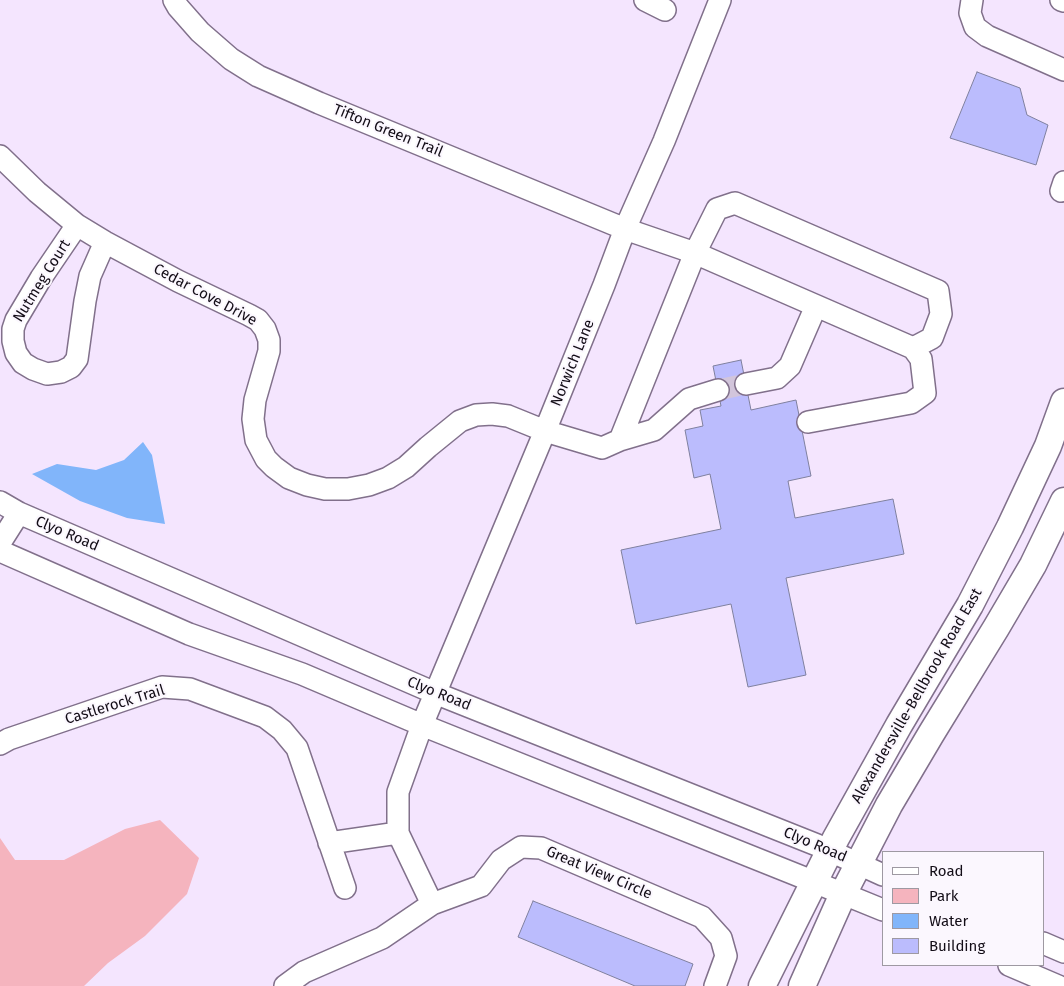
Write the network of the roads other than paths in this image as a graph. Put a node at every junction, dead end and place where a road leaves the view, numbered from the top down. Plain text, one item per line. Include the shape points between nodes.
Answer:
1 (174, 0) edge
2 (645, 0) edge
3 (720, 0) edge
4 (972, 0) edge
5 (665, 10) dead end
6 (1064, 70) edge
7 (0, 156) edge
8 (77, 225) junction
9 (625, 228) junction
10 (105, 242) junction
11 (696, 253) junction
12 (816, 306) junction
13 (913, 348) junction
14 (746, 384) tunnel mouth
15 (718, 390) tunnel mouth
16 (1064, 402) edge
17 (808, 422) dead end
18 (545, 431) junction
19 (620, 440) junction
20 (1064, 501) edge
21 (0, 502) edge
22 (19, 513) junction
23 (0, 543) edge
24 (0, 550) edge
25 (435, 693) junction
26 (422, 725) junction
27 (3, 740) edge
28 (398, 833) junction
29 (330, 843) junction
30 (830, 852) junction
31 (859, 863) junction
32 (882, 874) edge
33 (813, 881) junction
34 (345, 888) dead end
35 (844, 894) junction
36 (432, 904) junction
37 (882, 910) edge
38 (1044, 943) edge
39 (1064, 952) edge
40 (1011, 966) edge
41 (285, 986) edge
42 (714, 986) edge
43 (762, 986) edge
44 (802, 986) edge
45 (1058, 986) edge

1 - 9 street, Tifton Green Trail via 200,32 258,76
2 - 5 street
3 - 9 street, Norwich Lane via 664,141
4 - 6 street via 970,13 975,27 987,36
7 - 8 street, Cedar Cove Drive
8 - 10 street, Cedar Cove Drive
8 - 10 street, Nutmeg Court via 41,278 13,329 16,353 33,369 47,374 61,372 77,359 84,301 90,276
9 - 11 street, Tifton Green Trail
9 - 18 street, Norwich Lane
10 - 18 street, Cedar Cove Drive via 258,320 270,340 252,419 256,440 266,459 289,478 325,489 369,486 406,467 460,421 476,415 508,416
11 - 12 street, Tifton Green Trail
11 - 13 street via 717,209 735,203 938,291 941,314 932,338
11 - 19 street
12 - 13 street, Tifton Green Trail
12 - 14 street via 790,366 777,378
13 - 17 street via 921,358 925,393 911,403
15 - 19 street, Cedar Cove Drive via 689,399 654,430
16 - 30 main road, Alexandersville-Bellbrook Road East via 1048,446 970,605 899,725
18 - 19 street, Cedar Cove Drive via 602,448
18 - 25 street, Norwich Lane
20 - 31 main road, Alexandersville-Bellbrook Road East via 1033,565 889,805
21 - 22 street, Clyo Road
22 - 23 street
22 - 25 street, Clyo Road
24 - 26 street via 189,634 302,674
25 - 26 street, Norwich Lane
25 - 30 street, Clyo Road
26 - 28 street via 398,792
26 - 33 street
27 - 29 street, Castlerock Trail via 162,687 190,688 265,717 282,730 297,748
28 - 29 street
28 - 36 street
29 - 34 street, Castlerock Trail
30 - 31 street, Clyo Road
30 - 33 main road, Alexandersville-Bellbrook Road East
31 - 32 street, Clyo Road
31 - 35 main road, Alexandersville-Bellbrook Road East
33 - 35 street
33 - 43 main road, Alexandersville-Bellbrook Road East
35 - 37 street
35 - 44 main road, Alexandersville-Bellbrook Road East
36 - 41 street, Great View Circle via 382,938 304,972
36 - 42 street, Great View Circle via 481,886 501,860 521,847 541,848 702,917 721,938 726,956
38 - 39 street
40 - 45 street

